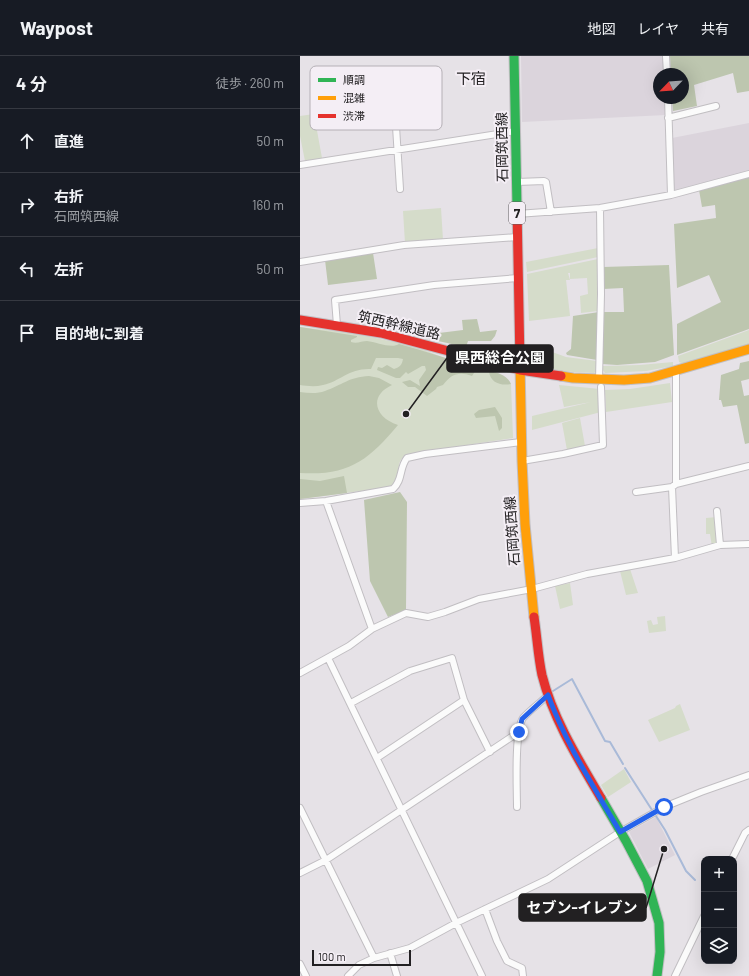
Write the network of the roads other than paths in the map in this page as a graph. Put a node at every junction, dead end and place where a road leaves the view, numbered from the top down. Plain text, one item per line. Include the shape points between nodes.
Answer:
1 (514, 56) edge
2 (666, 56) edge
3 (667, 68) edge
4 (668, 104) edge
5 (716, 106) dead end
6 (668, 118) junction
7 (395, 130) edge
8 (516, 131) junction
9 (397, 150) junction
10 (300, 165) edge
11 (749, 174) edge
12 (517, 182) junction
13 (400, 189) dead end
14 (671, 195) junction
15 (600, 208) junction
16 (551, 212) junction
17 (517, 214) junction
18 (517, 237) junction
19 (300, 262) edge
20 (518, 278) junction
21 (300, 320) edge
22 (337, 325) junction
23 (749, 349) edge
24 (520, 370) junction
25 (676, 371) junction
26 (600, 383) junction
27 (521, 442) junction
28 (522, 461) junction
29 (749, 466) edge
30 (674, 485) junction
31 (636, 492) dead end
32 (326, 501) junction
33 (300, 503) edge
34 (717, 511) dead end
35 (749, 544) edge
36 (720, 545) junction
37 (675, 558) junction
38 (532, 588) junction
39 (372, 629) junction
40 (328, 658) junction
41 (300, 673) edge
42 (548, 695) junction
43 (464, 700) junction
44 (351, 704) junction
45 (519, 732) junction
46 (490, 752) junction
47 (377, 758) junction
48 (749, 775) edge
49 (517, 807) dead end
50 (300, 808) edge
51 (402, 810) junction
52 (749, 830) edge
53 (620, 832) junction
54 (734, 856) edge
55 (326, 860) junction
56 (300, 873) edge
57 (485, 910) junction
58 (701, 922) edge
59 (456, 923) junction
60 (390, 954) junction
61 (374, 958) junction
62 (300, 964) edge
63 (306, 976) edge
64 (348, 976) edge
65 (397, 976) edge
66 (482, 976) edge
67 (523, 976) edge
68 (657, 976) edge
69 (675, 976) edge

1 - 8 main road, 石岡筑西線 / 7
2 - 3 street
4 - 6 street
5 - 6 street
6 - 14 street
7 - 9 street
8 - 9 street
8 - 12 main road, 石岡筑西線 / 7
9 - 10 street
9 - 13 street
11 - 14 street
12 - 16 street via 546,182
12 - 17 main road, 石岡筑西線 / 7
14 - 15 street
15 - 16 street
15 - 26 street
16 - 17 street
17 - 18 main road, 石岡筑西線 / 7
18 - 19 street via 404,245
18 - 20 main road, 石岡筑西線 / 7
20 - 22 street via 434,285 335,300
20 - 24 main road, 石岡筑西線 / 7
21 - 22 main road, 筑西幹線道路
22 - 24 main road, 筑西幹線道路 via 381,333
23 - 25 main road, 筑西幹線道路
24 - 26 main road, 筑西幹線道路
24 - 27 main road, 石岡筑西線 / 7
25 - 26 main road, 筑西幹線道路 via 650,378
25 - 30 street
26 - 28 street via 603,445
27 - 28 main road, 石岡筑西線 / 7
27 - 32 street via 407,458 402,464 397,485 392,489
28 - 38 main road, 石岡筑西線 / 7
29 - 30 street
30 - 31 street
30 - 37 street
32 - 33 street
32 - 39 street
34 - 36 street
35 - 36 street
36 - 37 street
37 - 38 street via 587,574
38 - 39 street via 479,599 428,617 406,613
38 - 42 main road, 石岡筑西線 / 7 via 539,656
39 - 40 street
40 - 41 street
40 - 44 street
42 - 45 street via 522,719
42 - 53 main road, 石岡筑西線 / 7 via 573,750
43 - 44 street via 452,658 410,671
43 - 46 street
43 - 47 street
44 - 47 street
45 - 46 street
45 - 49 street
46 - 51 street
47 - 51 street
48 - 53 street via 664,807
50 - 55 street
51 - 55 street
51 - 59 street
52 - 54 street
53 - 57 street via 548,879
53 - 68 main road, 石岡筑西線 / 7 via 647,881 656,909 660,939
55 - 56 street
55 - 61 street
57 - 59 street
57 - 67 street via 507,960 522,968
58 - 69 street
59 - 60 street via 410,948
59 - 66 street
60 - 61 street
60 - 65 street
61 - 64 street via 358,965
62 - 63 street

